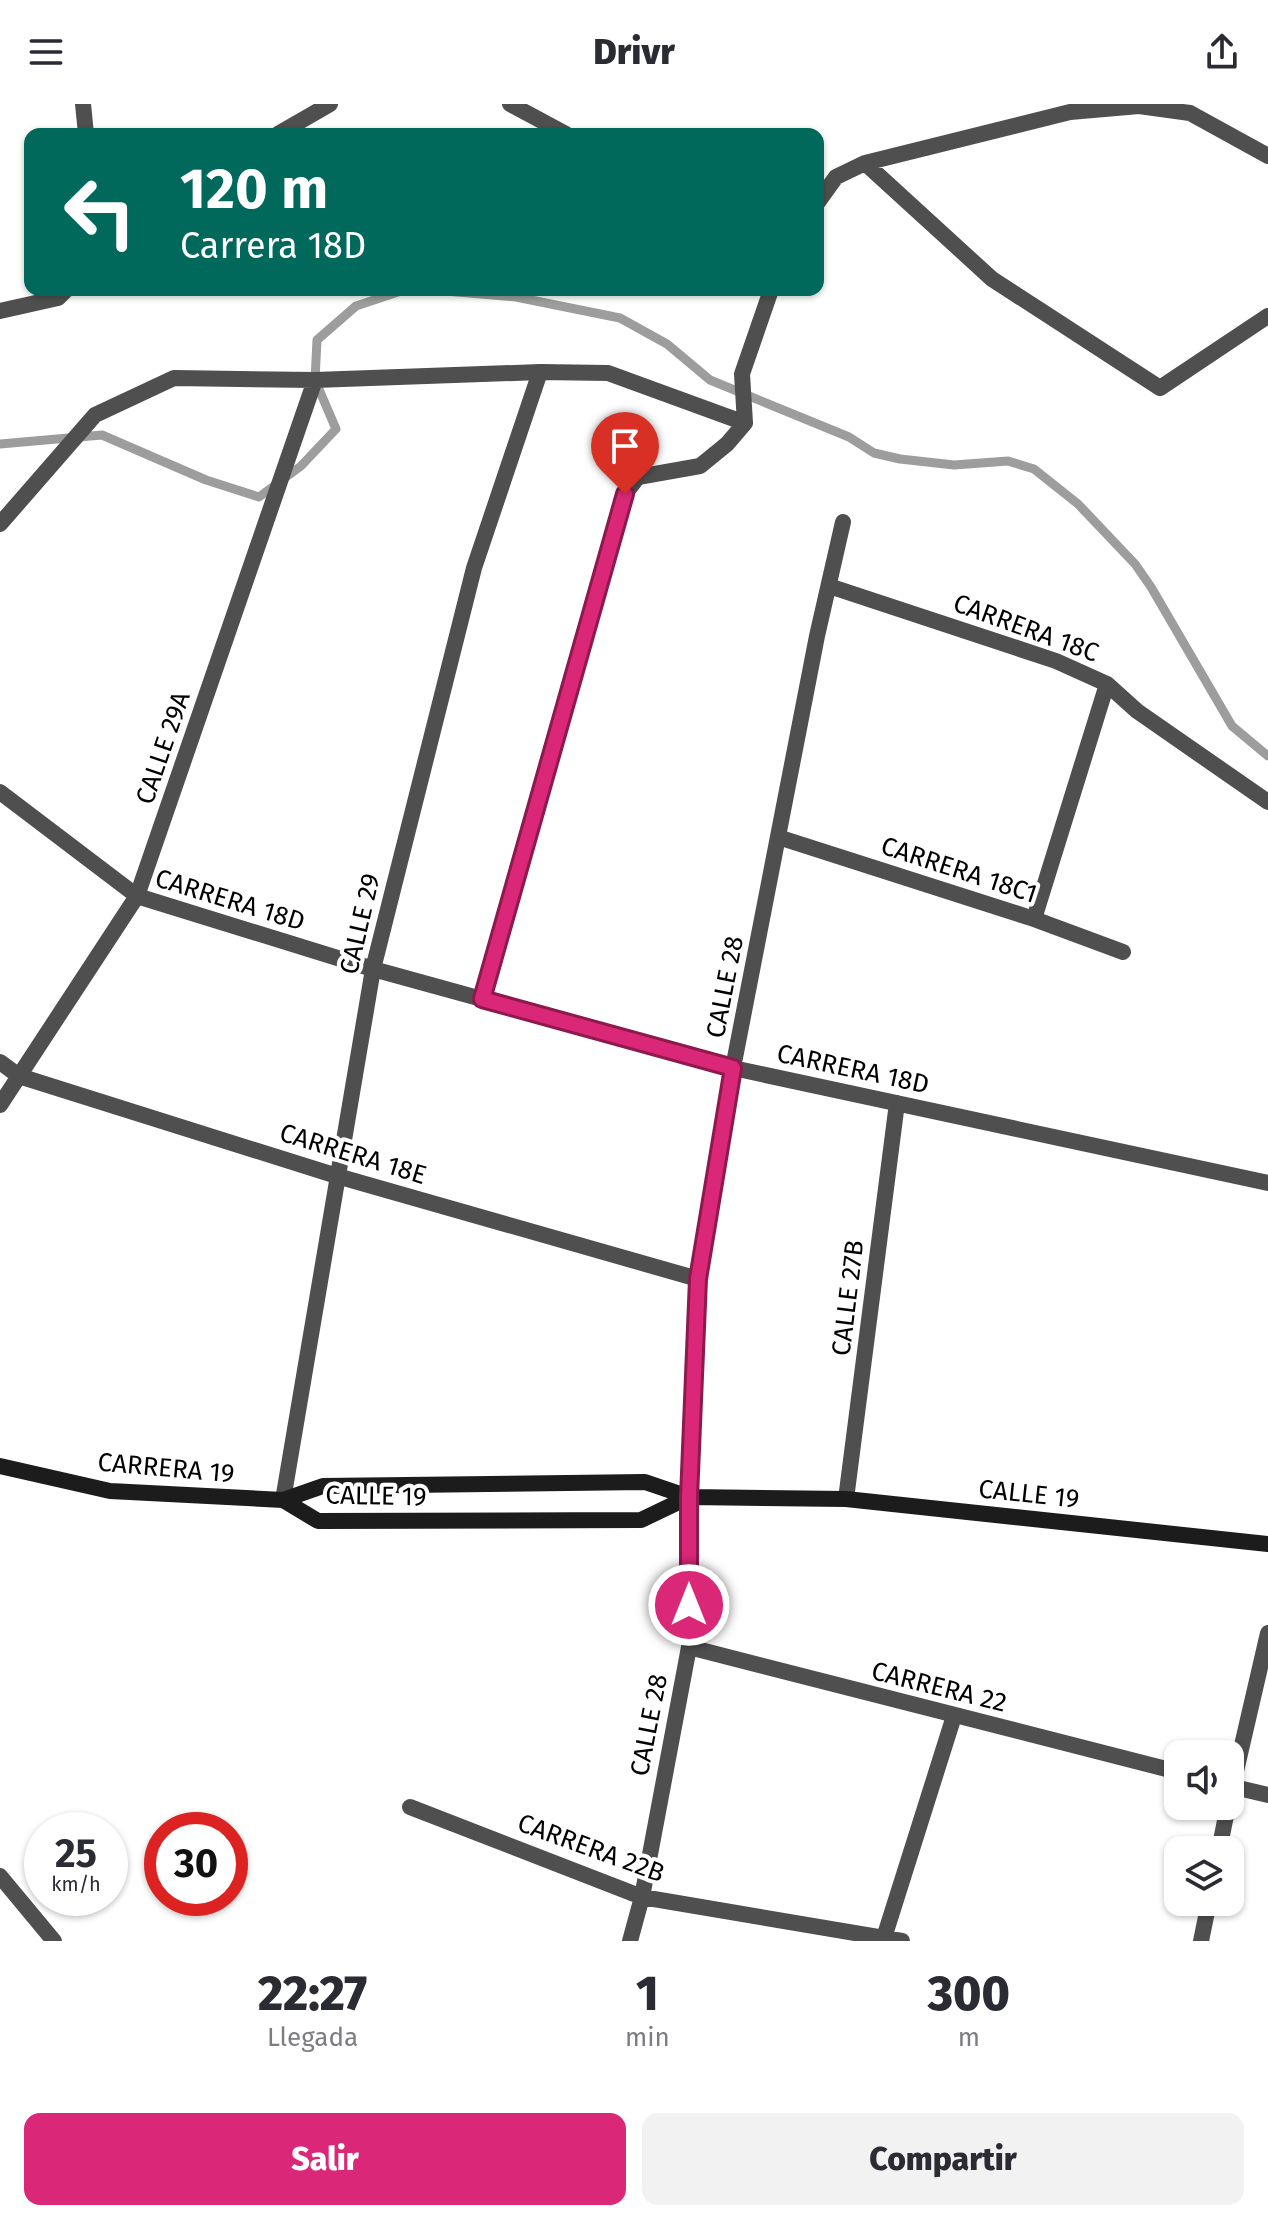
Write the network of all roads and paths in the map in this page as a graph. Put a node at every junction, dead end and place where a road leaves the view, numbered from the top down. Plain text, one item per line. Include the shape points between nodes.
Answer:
1 (83, 104) edge
2 (330, 104) edge
3 (510, 104) edge
4 (1138, 105) edge
5 (85, 128) edge
6 (288, 128) edge
7 (555, 128) edge
8 (1268, 156) edge
9 (865, 163) junction
10 (824, 194) edge
11 (60, 296) edge
12 (769, 296) edge
13 (0, 311) edge
14 (1268, 316) edge
15 (540, 372) junction
16 (315, 380) junction
17 (745, 423) junction
18 (843, 522) dead end
19 (0, 524) edge
20 (829, 586) junction
21 (1107, 684) junction
22 (0, 792) edge
23 (1268, 802) edge
24 (778, 837) junction
25 (137, 896) junction
26 (1034, 919) junction
27 (1123, 952) dead end
28 (373, 969) junction
29 (482, 999) junction
30 (0, 1062) edge
31 (733, 1068) junction
32 (19, 1076) junction
33 (897, 1103) junction
34 (0, 1105) edge
35 (337, 1176) junction
36 (1268, 1183) edge
37 (698, 1279) junction
38 (0, 1466) edge
39 (689, 1497) junction
40 (846, 1499) junction
41 (283, 1500) junction
42 (1268, 1544) edge
43 (1268, 1633) edge
44 (689, 1647) junction
45 (954, 1716) junction
46 (1243, 1740) edge
47 (1164, 1768) edge
48 (1244, 1792) edge
49 (1268, 1795) edge
50 (410, 1807) dead end
51 (0, 1876) edge
52 (642, 1897) junction
53 (1206, 1916) edge
54 (883, 1939) edge
55 (54, 1941) edge
56 (630, 1941) edge
57 (902, 1941) edge
58 (1201, 1941) edge

1 - 5 street
2 - 6 street
3 - 7 street
4 - 8 street via 1190,113
4 - 9 street via 1070,112
9 - 10 street via 836,177
9 - 14 street via 992,279 1160,388
11 - 13 street
12 - 17 street via 742,374
15 - 16 street
15 - 17 street via 608,373
15 - 28 street, CALLE 29 via 474,568
16 - 19 street via 174,378 95,415
16 - 25 street, CALLE 29A
17 - 29 street via 700,466 638,477 625,494
18 - 20 street, CALLE 28
20 - 21 street, CARRERA 18C via 1056,661
20 - 24 street, CALLE 28
21 - 23 street, CARRERA 18C via 1137,711
21 - 26 street
22 - 25 street, CARRERA 18D
24 - 26 street, CARRERA 18C1
24 - 31 street, CALLE 28
25 - 28 street, CARRERA 18D
25 - 32 street, CALLE 29A
26 - 27 street, CARRERA 18C1
28 - 29 street, CARRERA 18D
28 - 35 street, CALLE 29
29 - 31 street, CARRERA 18D
30 - 32 street, CARRERA 18E
31 - 33 street, CARRERA 18D
31 - 37 street, CALLE 28
32 - 34 street, CALLE 29A
32 - 35 street, CARRERA 18E
33 - 36 street, CARRERA 18D
33 - 40 street, CALLE 27B
35 - 37 street, CARRERA 18E
35 - 41 street, CALLE 29
37 - 39 street, CALLE 28
38 - 41 main road, CARRERA 19 via 110,1491
39 - 40 main road, CALLE 19
39 - 41 main road, CALLE 19 via 645,1482 323,1486
39 - 41 main road, CALLE 19 via 641,1520 318,1521
39 - 44 street, CALLE 28
40 - 42 main road, CALLE 19
43 - 46 street
44 - 45 street, CARRERA 22
44 - 52 street, CALLE 28
45 - 47 street, CARRERA 22
45 - 54 street
48 - 49 street
50 - 52 street, CARRERA 22B
51 - 55 street
52 - 54 street, CARRERA 22B
52 - 56 street, CALLE 28
53 - 58 street
54 - 57 street, CARRERA 22B

